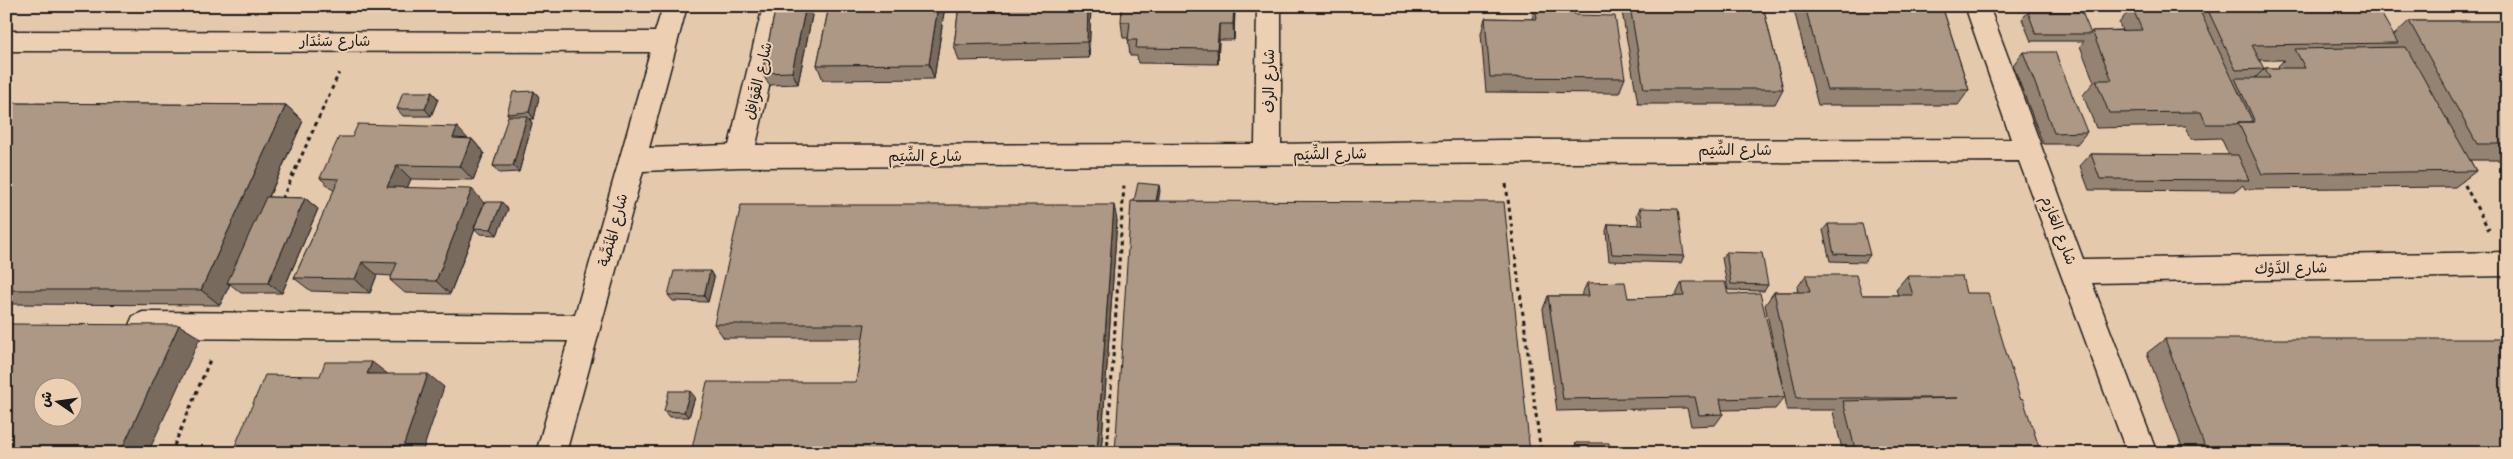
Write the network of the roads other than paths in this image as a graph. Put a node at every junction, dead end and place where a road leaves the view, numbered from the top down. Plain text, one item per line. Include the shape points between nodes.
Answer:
1 (675, 6) edge
2 (775, 6) edge
3 (1270, 6) edge
4 (1977, 6) edge
5 (6, 41) edge
6 (665, 42) junction
7 (2028, 150) junction
8 (1268, 155) junction
9 (740, 156) junction
10 (632, 160) junction
11 (2507, 264) edge
12 (2075, 271) junction
13 (115, 325) edge
14 (586, 328) junction
15 (551, 453) edge
16 (2142, 453) edge

1 - 6 street, شارع المَنَصَّة
2 - 9 street, شارع القَوَافِل
3 - 8 street, شارع الرف
4 - 7 street, شارع العَازِم
5 - 6 street, شارع سَنْدَار
6 - 10 street, شارع المَنَصَّة
7 - 8 street, شارع الشِّيَم
7 - 12 street, شارع العَازِم
8 - 9 street, شارع الشِّيَم
9 - 10 street, شارع الشِّيَم
10 - 14 street, شارع المَنَصَّة
11 - 12 street, شارع الدَّوْك
12 - 16 street, شارع العَازِم
13 - 14 street
14 - 15 street, شارع المَنَصَّة

